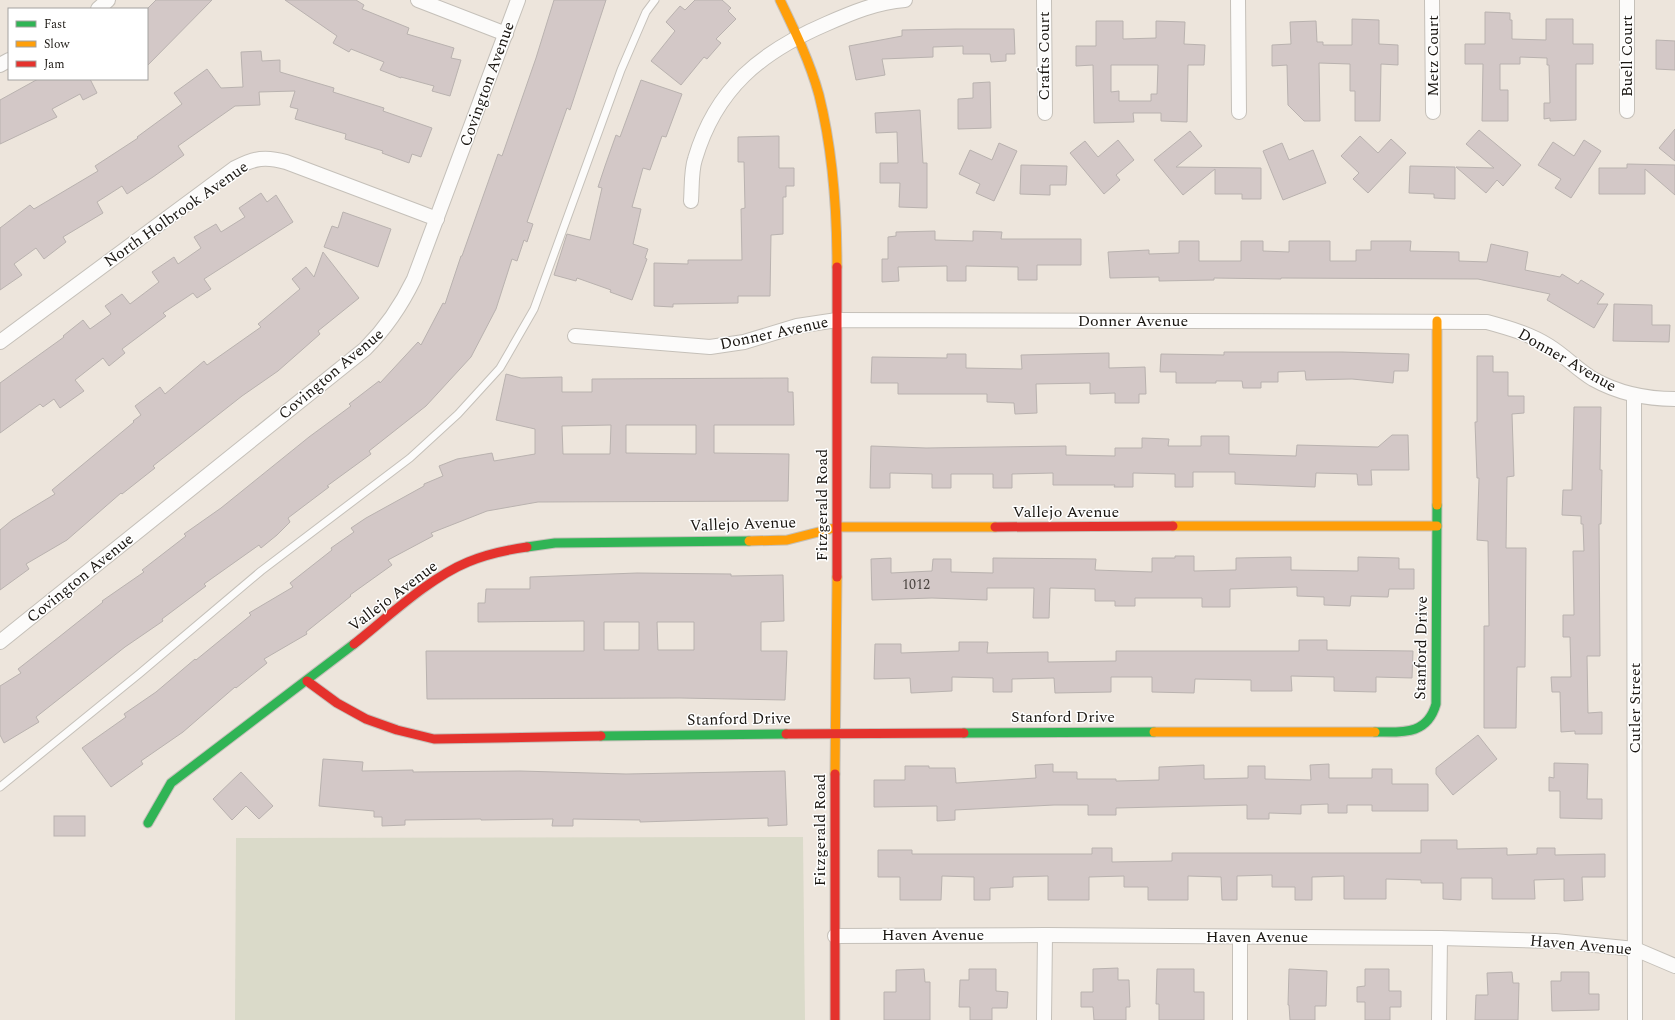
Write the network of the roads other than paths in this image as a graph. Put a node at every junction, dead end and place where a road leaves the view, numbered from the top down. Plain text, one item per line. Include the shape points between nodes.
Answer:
1 (108, 0) edge
2 (418, 0) edge
3 (518, 0) edge
4 (655, 0) edge
5 (780, 0) edge
6 (905, 0) edge
7 (1044, 0) edge
8 (1238, 0) edge
9 (1432, 0) edge
10 (1627, 0) edge
11 (99, 8) edge
12 (506, 34) junction
13 (798, 36) junction
14 (1627, 111) dead end
15 (1239, 112) dead end
16 (1433, 112) dead end
17 (1045, 113) dead end
18 (691, 201) dead end
19 (437, 219) junction
20 (837, 320) junction
21 (1437, 321) junction
22 (575, 336) dead end
23 (0, 342) edge
24 (1634, 396) junction
25 (1675, 399) edge
26 (1437, 526) junction
27 (838, 527) junction
28 (0, 642) edge
29 (307, 681) junction
30 (834, 733) junction
31 (0, 787) edge
32 (148, 822) dead end
33 (1045, 935) junction
34 (835, 936) junction
35 (1240, 937) junction
36 (1440, 938) junction
37 (1635, 949) junction
38 (1675, 966) edge
39 (835, 1020) edge
40 (1044, 1020) edge
41 (1240, 1020) edge
42 (1439, 1020) edge
43 (1635, 1020) edge

1 - 11 street
2 - 12 street
3 - 12 street, Covington Avenue
4 - 31 lane via 646,12 621,70 534,309 500,368 458,414 410,458 261,571
5 - 13 street, Fitzgerald Road
6 - 13 street via 855,12
7 - 17 street, Crafts Court
8 - 15 street
9 - 16 street, Metz Court
10 - 14 street, Buell Court
12 - 19 street, Covington Avenue
13 - 18 street via 756,64 733,86 719,106 694,160
13 - 20 street, Fitzgerald Road via 819,95 831,157 835,207
19 - 23 street, North Holbrook Avenue via 286,162 269,158 251,160 235,168
19 - 28 street, Covington Avenue via 404,301 386,327 365,349
20 - 21 street, Donner Avenue
20 - 22 street, Donner Avenue via 797,326 744,342 710,347
20 - 27 street, Fitzgerald Road
21 - 24 street, Donner Avenue via 1487,322 1521,332 1550,346 1592,379
21 - 26 street, Stanford Drive
24 - 25 street, Donner Avenue
24 - 37 street, Cutler Street
26 - 27 street, Vallejo Avenue
26 - 30 street, Stanford Drive via 1437,697 1435,710 1429,721 1419,729 1407,732
27 - 29 street, Vallejo Avenue via 780,541 555,543 503,550 467,562 434,581
27 - 30 street, Fitzgerald Road
29 - 30 street, Stanford Drive via 336,704 367,720 404,733 434,739
29 - 32 street, Vallejo Avenue via 171,783
30 - 34 street, Fitzgerald Road
33 - 34 street, Haven Avenue
33 - 35 street, Haven Avenue
33 - 40 street
34 - 39 street, Fitzgerald Road
35 - 36 street, Haven Avenue
35 - 41 street
36 - 37 street, Haven Avenue via 1555,941
36 - 42 street
37 - 38 street, Haven Avenue
37 - 43 street, Cutler Street

